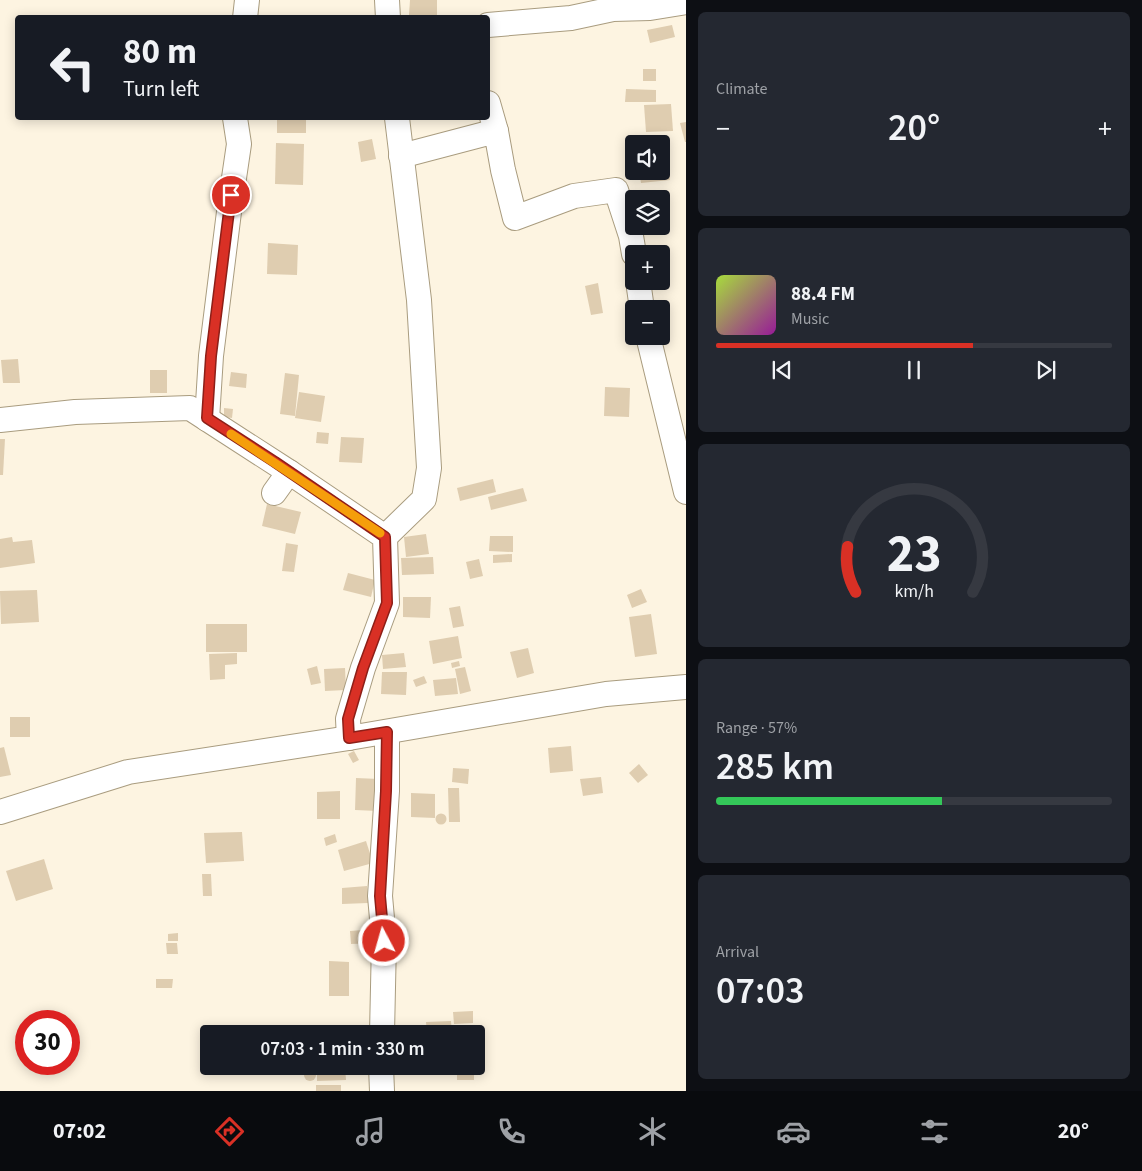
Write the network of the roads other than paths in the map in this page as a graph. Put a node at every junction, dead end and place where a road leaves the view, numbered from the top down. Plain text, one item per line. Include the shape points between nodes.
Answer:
1 (247, 0) edge
2 (387, 0) edge
3 (686, 2) edge
4 (245, 15) edge
5 (388, 15) edge
6 (490, 25) edge
7 (490, 110) edge
8 (235, 120) edge
9 (397, 120) edge
10 (496, 131) junction
11 (402, 156) junction
12 (632, 245) edge
13 (650, 345) edge
14 (207, 418) junction
15 (0, 420) edge
16 (289, 472) junction
17 (686, 492) edge
18 (274, 494) dead end
19 (385, 537) junction
20 (686, 687) edge
21 (387, 732) junction
22 (349, 738) junction
23 (0, 812) edge
24 (382, 1025) edge
25 (381, 1075) edge
26 (382, 1091) edge

1 - 4 street
2 - 5 street
3 - 6 street via 650,8 613,9 571,18
7 - 10 street
8 - 14 street via 239,144 211,356
9 - 11 street
10 - 11 street
10 - 12 street via 515,218 574,196 616,190
11 - 19 street via 419,300 429,468 424,500
13 - 17 street
14 - 15 street via 190,408 75,412
14 - 16 street
16 - 18 street
16 - 19 street
19 - 22 street via 387,603 348,719
20 - 21 street via 606,694
21 - 22 street
21 - 24 street via 380,896 384,941
22 - 23 street via 128,772
25 - 26 street

